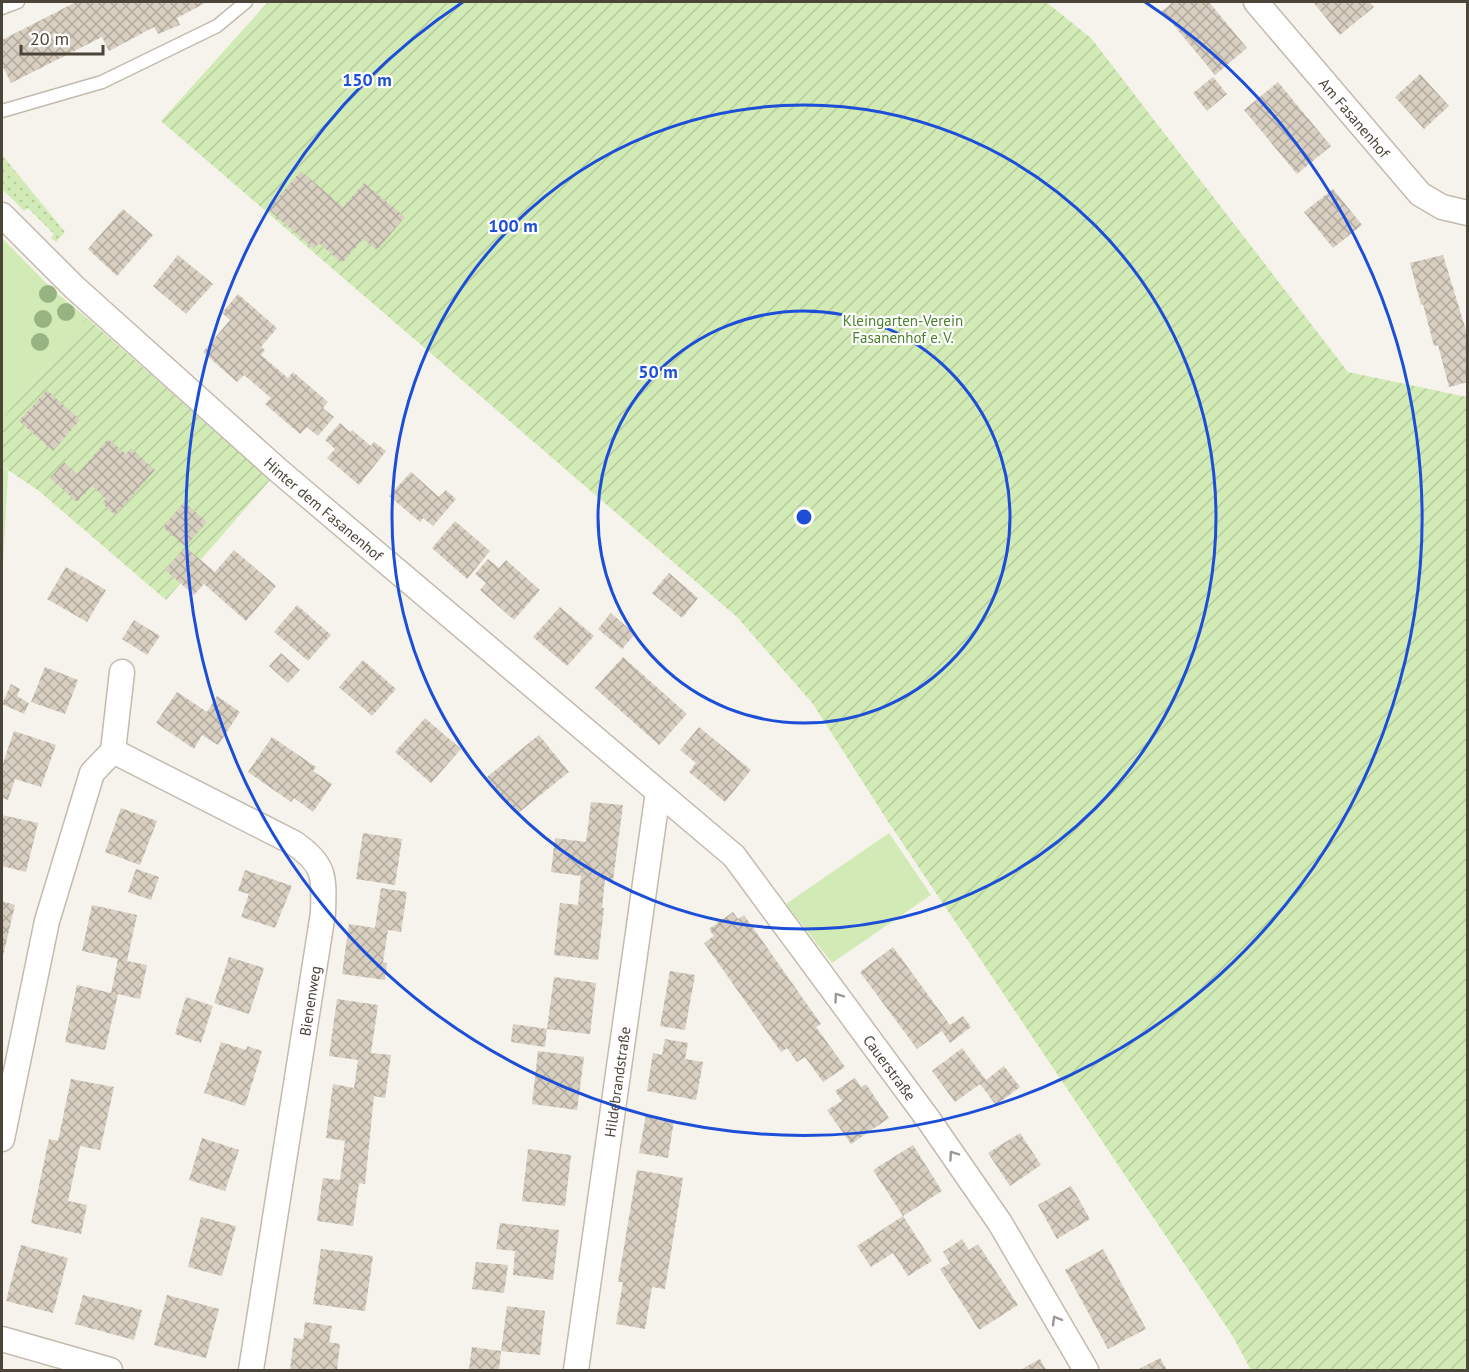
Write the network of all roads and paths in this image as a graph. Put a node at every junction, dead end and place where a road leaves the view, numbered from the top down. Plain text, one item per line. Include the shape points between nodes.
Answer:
1 (18, 2) edge
2 (246, 2) edge
3 (1256, 2) edge
4 (2, 8) edge
5 (2, 111) edge
6 (1467, 213) edge
7 (2, 216) edge
8 (122, 672) dead end
9 (113, 751) junction
10 (658, 792) junction
11 (2, 1139) edge
12 (2, 1339) edge
13 (110, 1371) edge
14 (251, 1371) edge
15 (576, 1371) edge
16 (1086, 1371) edge

1 - 4 lane
2 - 5 lane via 217,26 102,82
3 - 6 street, Am Fasanenhof via 1420,194 1442,207
7 - 10 street, Hinter dem Fasanenhof via 74,287 279,471
8 - 9 street
9 - 11 street via 92,773 47,921
9 - 14 street, Bienenweg via 294,843 313,856 324,880 323,913
10 - 15 street, Hildebrandstraße
16 -> 10 street, Cauerstraße via 1000,1223 761,892 734,856
12 - 13 street

